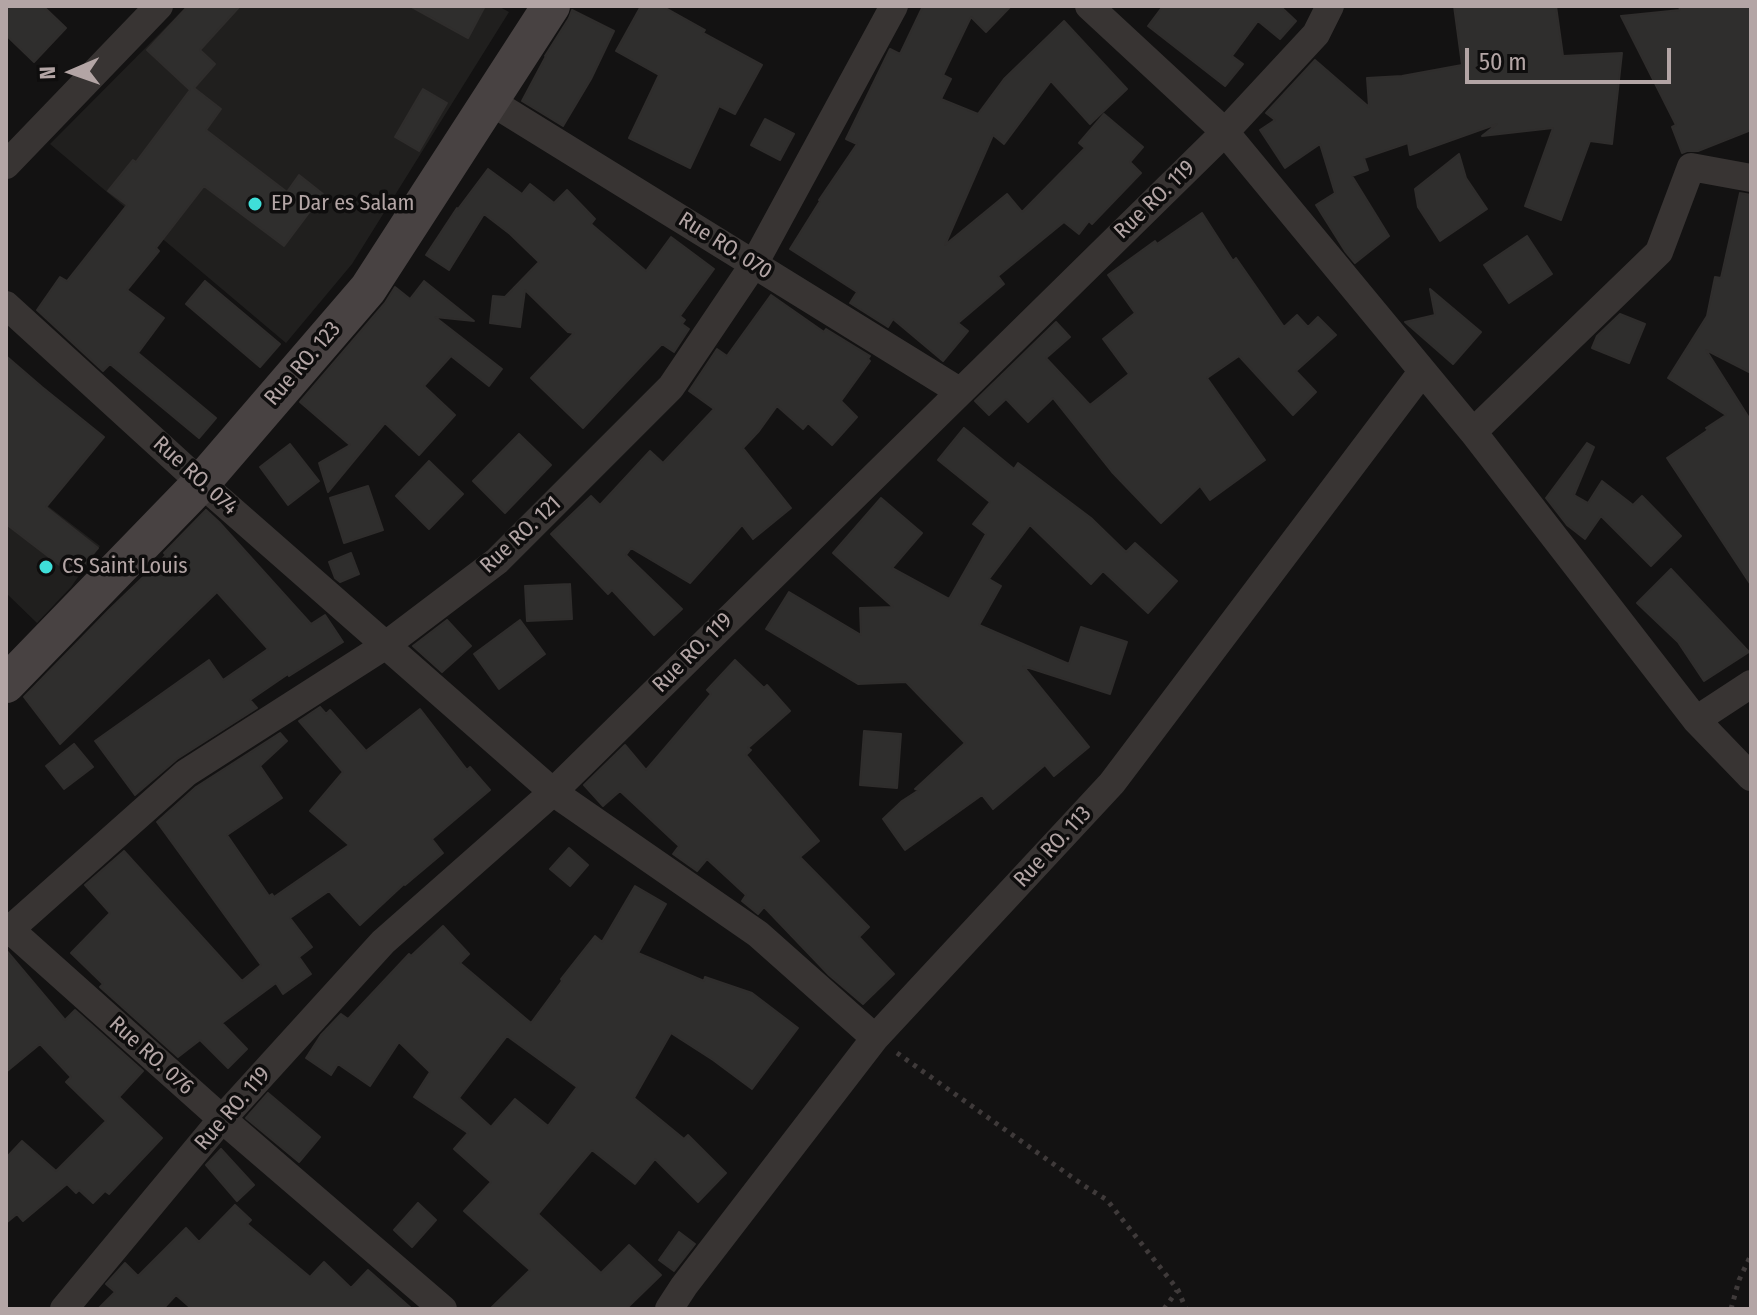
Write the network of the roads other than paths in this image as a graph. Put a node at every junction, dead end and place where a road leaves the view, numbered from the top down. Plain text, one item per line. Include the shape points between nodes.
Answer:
1 (159, 6) edge
2 (551, 6) edge
3 (894, 6) edge
4 (1089, 6) edge
5 (1330, 6) edge
6 (490, 101) junction
7 (1225, 132) junction
8 (6, 165) edge
9 (1751, 178) edge
10 (754, 264) junction
11 (6, 305) edge
12 (1422, 372) junction
13 (959, 391) junction
14 (1473, 432) junction
15 (201, 483) junction
16 (386, 645) junction
17 (6, 684) edge
18 (1751, 684) edge
19 (1696, 720) junction
20 (1751, 777) edge
21 (553, 792) junction
22 (7, 930) edge
23 (875, 1038) junction
24 (222, 1119) junction
25 (64, 1309) edge
26 (443, 1309) edge
27 (669, 1309) edge

1 - 8 street
2 - 6 street, Rue RO. 123
3 - 10 street, Rue RO. 121
4 - 7 street
5 - 7 street, Rue RO. 119 via 1316,34
6 - 10 street, Rue RO. 070
6 - 15 street, Rue RO. 123 via 368,289
7 - 12 street
7 - 13 street, Rue RO. 119
9 - 14 street via 1691,167 1659,252
10 - 13 street, Rue RO. 070
10 - 16 street, Rue RO. 121 via 671,387 497,561
11 - 15 street, Rue RO. 074
12 - 14 street
12 - 23 street, Rue RO. 113 via 1112,783
13 - 21 street, Rue RO. 119
14 - 19 street
15 - 16 street, Rue RO. 074
15 - 17 street, Rue RO. 123
16 - 21 street, Rue RO. 074
16 - 22 street, Rue RO. 121 via 186,773
18 - 19 street
19 - 20 street
21 - 23 street, Rue RO. 074 via 758,934
21 - 24 street, Rue RO. 119 via 383,942
22 - 24 street, Rue RO. 076
23 - 27 street, Rue RO. 113
24 - 25 street, Rue RO. 119
24 - 26 street, Rue RO. 076

